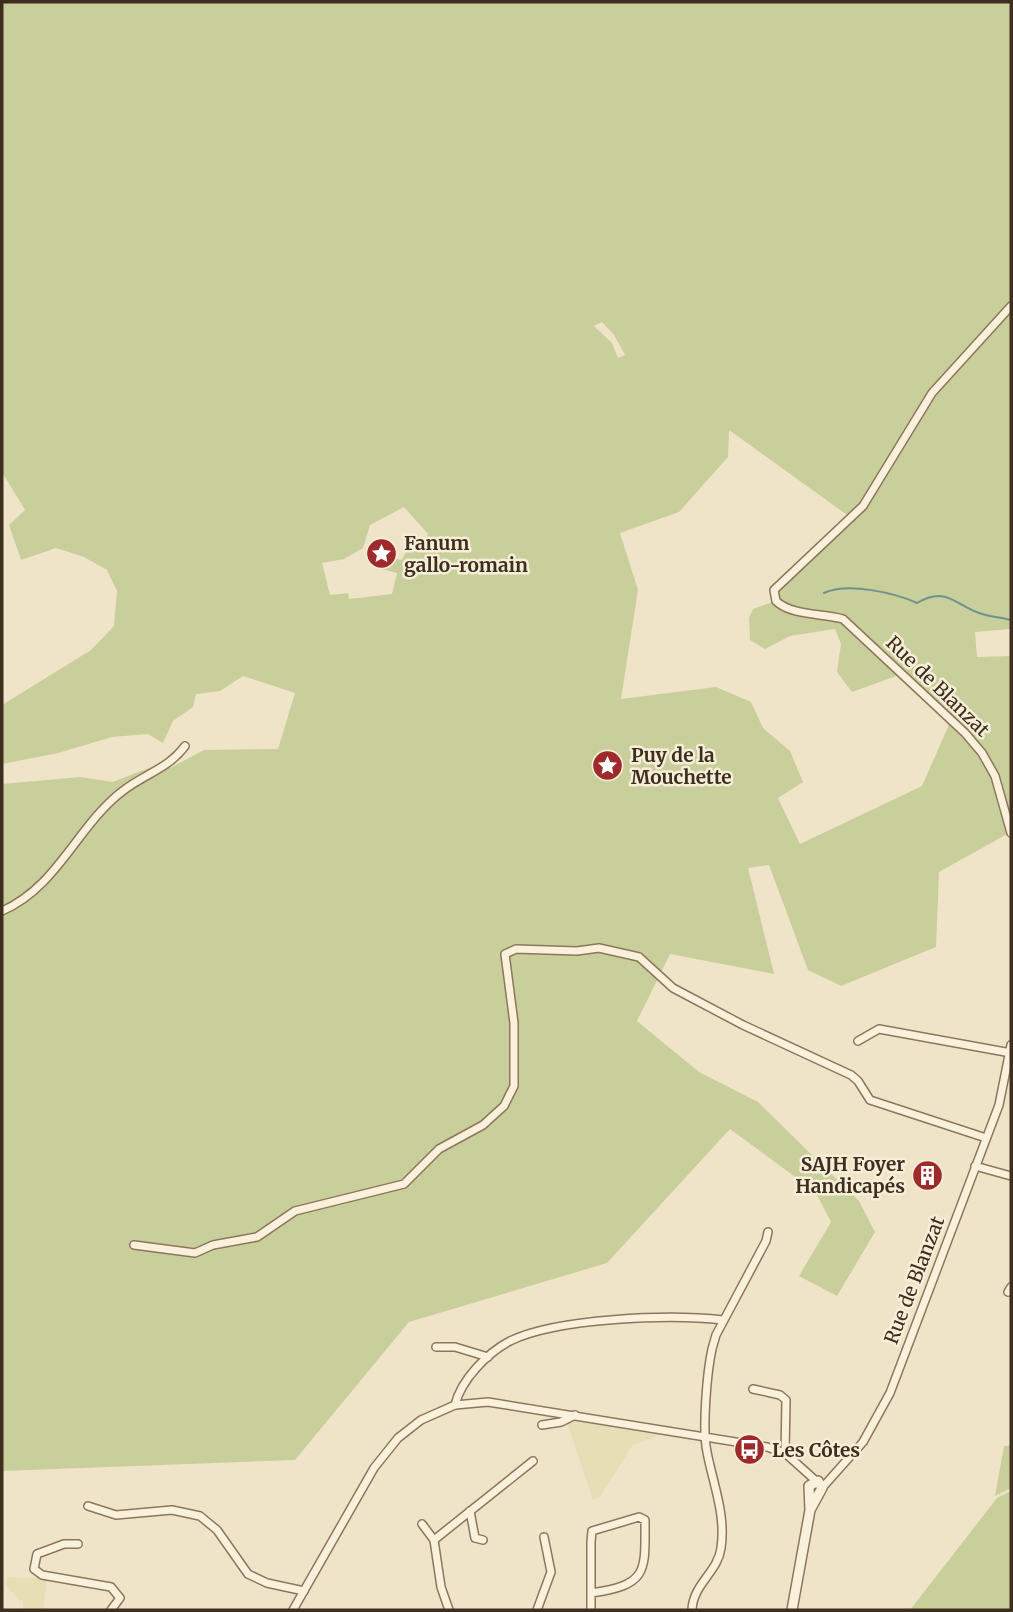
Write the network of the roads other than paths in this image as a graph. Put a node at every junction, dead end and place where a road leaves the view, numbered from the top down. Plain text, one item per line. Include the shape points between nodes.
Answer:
1 (1011, 306) edge
2 (185, 746) dead end
3 (1011, 833) edge
4 (2, 911) edge
5 (858, 1041) dead end
6 (1011, 1050) edge
7 (986, 1138) junction
8 (975, 1166) junction
9 (1011, 1176) edge
10 (768, 1232) dead end
11 (134, 1245) dead end
12 (723, 1321) junction
13 (436, 1347) dead end
14 (488, 1357) junction
15 (753, 1389) dead end
16 (455, 1405) junction
17 (575, 1415) junction
18 (542, 1424) dead end
19 (706, 1437) junction
20 (785, 1453) junction
21 (533, 1461) dead end
22 (815, 1487) junction
23 (88, 1506) dead end
24 (470, 1511) junction
25 (422, 1524) dead end
26 (544, 1537) dead end
27 (434, 1540) junction
28 (483, 1540) dead end
29 (78, 1544) dead end
30 (304, 1591) junction
31 (591, 1593) junction
32 (111, 1610) edge
33 (293, 1610) edge
34 (449, 1610) edge
35 (537, 1610) edge
36 (591, 1610) edge
37 (692, 1610) edge
38 (792, 1610) edge

1 - 3 street, Rue de Blanzat via 932,393 863,506 774,590 776,601 786,610 844,619 965,733 995,776
2 - 4 street via 162,769 125,789 54,873
5 - 6 street via 880,1029
6 - 7 street, Rue de Blanzat
7 - 8 street, Rue de Blanzat
7 - 11 street via 870,1100 850,1075 673,988 639,957 599,948 516,949 505,954 514,1023 514,1086 504,1106 483,1125 439,1149 404,1184 295,1211 257,1237 195,1253
8 - 9 street
8 - 22 street, Rue de Blanzat via 920,1321 880,1416 834,1474
10 - 12 street
12 - 14 street via 631,1318 593,1323 538,1332 510,1342
12 - 19 street via 709,1362
13 - 14 street via 455,1347
14 - 16 street via 457,1394
15 - 20 street via 786,1400
16 - 17 street via 506,1402
16 - 30 street via 421,1420 389,1447
17 - 18 street
17 - 19 street
19 - 20 street
19 - 37 street via 719,1500 721,1548 698,1587
20 - 22 street
21 - 24 street
22 - 38 street, Rue de Blanzat
23 - 30 street via 116,1515 172,1510 200,1516 217,1530 248,1574
24 - 27 street
24 - 28 street via 475,1538
25 - 27 street
26 - 35 street via 551,1572
27 - 34 street
29 - 32 street via 37,1554 34,1569 42,1575 111,1587 120,1598
30 - 33 street
31 - 31 street via 592,1531 639,1517 645,1520 642,1574 636,1580
31 - 36 street

